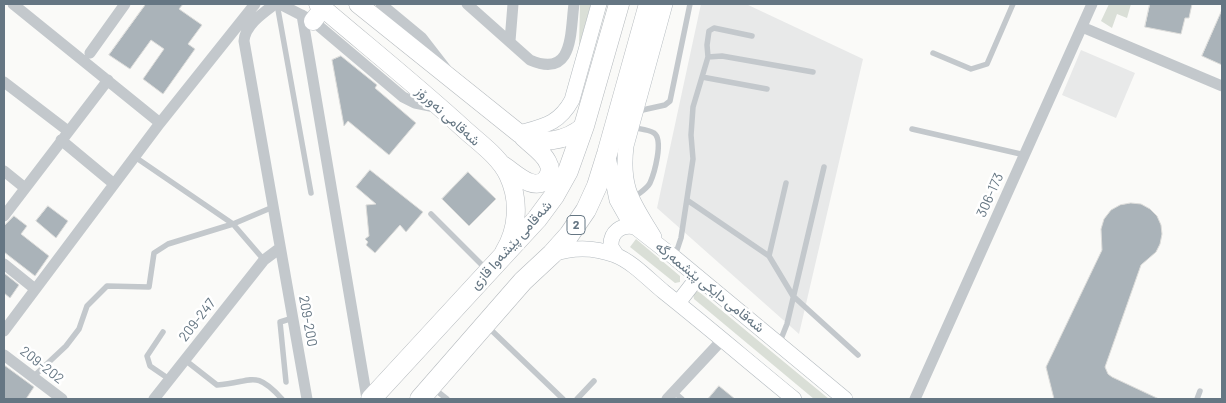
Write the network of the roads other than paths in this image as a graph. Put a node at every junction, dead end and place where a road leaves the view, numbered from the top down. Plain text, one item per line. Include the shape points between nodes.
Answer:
1 (13, 4) edge
2 (125, 4) edge
3 (255, 4) edge
4 (277, 4) edge
5 (358, 4) edge
6 (381, 4) edge
7 (467, 4) edge
8 (513, 4) edge
9 (574, 4) edge
10 (599, 4) edge
11 (619, 4) edge
12 (649, 4) edge
13 (665, 4) edge
14 (690, 4) edge
15 (1013, 4) edge
16 (1092, 4) edge
17 (314, 12) edge
18 (1082, 26) junction
19 (752, 36) dead end
20 (510, 41) junction
21 (90, 53) dead end
22 (933, 53) dead end
23 (708, 57) junction
24 (813, 72) dead end
25 (702, 77) junction
26 (108, 80) junction
27 (4, 82) edge
28 (454, 82) junction
29 (1222, 86) edge
30 (768, 88) dead end
31 (627, 121) junction
32 (160, 123) junction
33 (584, 126) junction
34 (912, 129) dead end
35 (520, 134) junction
36 (65, 135) junction
37 (607, 154) junction
38 (1025, 155) junction
39 (134, 157) junction
40 (500, 163) junction
41 (824, 167) dead end
42 (4, 171) edge
43 (786, 183) dead end
44 (114, 184) junction
45 (25, 188) junction
46 (311, 193) dead end
47 (632, 200) junction
48 (687, 200) junction
49 (273, 207) junction
50 (431, 214) dead end
51 (4, 216) edge
52 (233, 224) junction
53 (635, 227) junction
54 (659, 245) junction
55 (280, 248) junction
56 (552, 254) junction
57 (617, 256) junction
58 (769, 256) junction
59 (675, 258) junction
60 (264, 260) junction
61 (4, 264) edge
62 (495, 264) junction
63 (698, 277) junction
64 (35, 290) junction
65 (793, 296) junction
66 (678, 303) junction
67 (293, 318) junction
68 (485, 325) junction
69 (4, 331) edge
70 (162, 332) dead end
71 (722, 340) junction
72 (779, 344) junction
73 (4, 355) edge
74 (858, 355) dead end
75 (185, 360) junction
76 (33, 377) junction
77 (169, 379) junction
78 (594, 381) dead end
79 (286, 382) dead end
80 (1200, 391) dead end
81 (425, 393) edge
82 (674, 397) edge
83 (56, 398) edge
84 (154, 399) edge
85 (282, 399) edge
86 (307, 399) edge
87 (367, 399) edge
88 (371, 399) edge
89 (447, 399) edge
90 (563, 399) edge
91 (577, 399) edge
92 (794, 399) edge
93 (845, 399) edge
94 (915, 399) edge
95 (1197, 399) edge

1 - 26 street
2 - 21 street
3 - 32 street
4 - 17 street
4 - 46 lane
4 - 49 street, 209-200 via 253,22 244,38
5 - 28 main road, شەقامی نەورۆز
6 - 28 street via 422,38
7 - 20 street
8 - 20 street
9 - 20 street via 569,48 562,59 551,66 530,60
10 - 35 street via 566,112 545,126
11 - 33 highway, شەقامی پێشەوا قازی
12 - 31 highway, 2
13 - 31 street
14 - 31 lane via 670,101
15 - 22 lane via 986,64 971,69
16 - 18 street, 306-173
17 - 40 main road, شەقامی نەورۆز via 440,108
17 - 87 street
18 - 29 street
18 - 38 street, 306-173
19 - 23 lane via 714,28 709,31
23 - 24 lane via 722,56
23 - 25 lane
25 - 30 lane
25 - 48 lane via 693,107 693,159
26 - 32 street
26 - 36 street
27 - 36 street
28 - 35 main road, شەقامی نەورۆز
31 - 37 highway, 2
31 - 47 street via 624,163
31 - 47 lane via 656,134 659,140 649,185
32 - 39 street
33 - 35 main road, شەقامی نەورۆز via 568,136 550,141
33 - 62 highway, شەقامی پێشەوا قازی via 568,171 554,196
34 - 38 lane
35 - 40 main road via 548,161 547,177 532,184
36 - 44 street
36 - 45 street
37 - 53 street, شەقامی دایکی پێشمەرگە via 617,200
37 - 56 highway, 2 via 586,210
38 - 94 street, 306-173
39 - 44 street
39 - 52 lane
40 - 62 main road, شەقامی نەورۆز via 513,188 516,217 508,245
41 - 65 lane
42 - 45 street
43 - 58 lane
44 - 64 street
45 - 51 street
47 - 54 street
48 - 58 lane
48 - 59 lane
49 - 52 lane
49 - 55 street, 209-200
50 - 62 lane
52 - 60 lane
52 - 76 lane via 162,247 154,253 150,287 107,286 87,306 79,329 66,346
53 - 54 street, شەقامی دایکی پێشمەرگە
53 - 57 street via 621,227 613,235 611,247
54 - 59 street, شەقامی دایکی پێشمەرگە
55 - 60 street, 209-247
55 - 67 street, 209-200
56 - 57 street via 583,248
56 - 68 highway, 2
57 - 66 street
58 - 65 lane
59 - 63 street, شەقامی دایکی پێشمەرگە
60 - 75 street, 209-247
61 - 64 street
62 - 88 highway, شەقامی پێشەوا قازی
63 - 66 street
63 - 72 street, شەقامی دایکی پێشمەرگە
64 - 69 street
65 - 72 lane
65 - 74 lane
66 - 71 street
67 - 79 lane via 280,322
67 - 86 street, 209-200
68 - 81 highway, 2
68 - 90 lane
70 - 77 lane via 147,356 150,366
71 - 82 street
71 - 92 street
72 - 93 street, شەقامی دایکی پێشمەرگە
73 - 76 street, 209-202
75 - 77 street, 209-247
75 - 85 lane via 217,385 258,379
76 - 83 street, 209-202
77 - 84 street, 209-247
78 - 91 lane
80 - 95 lane
81 - 89 lane

